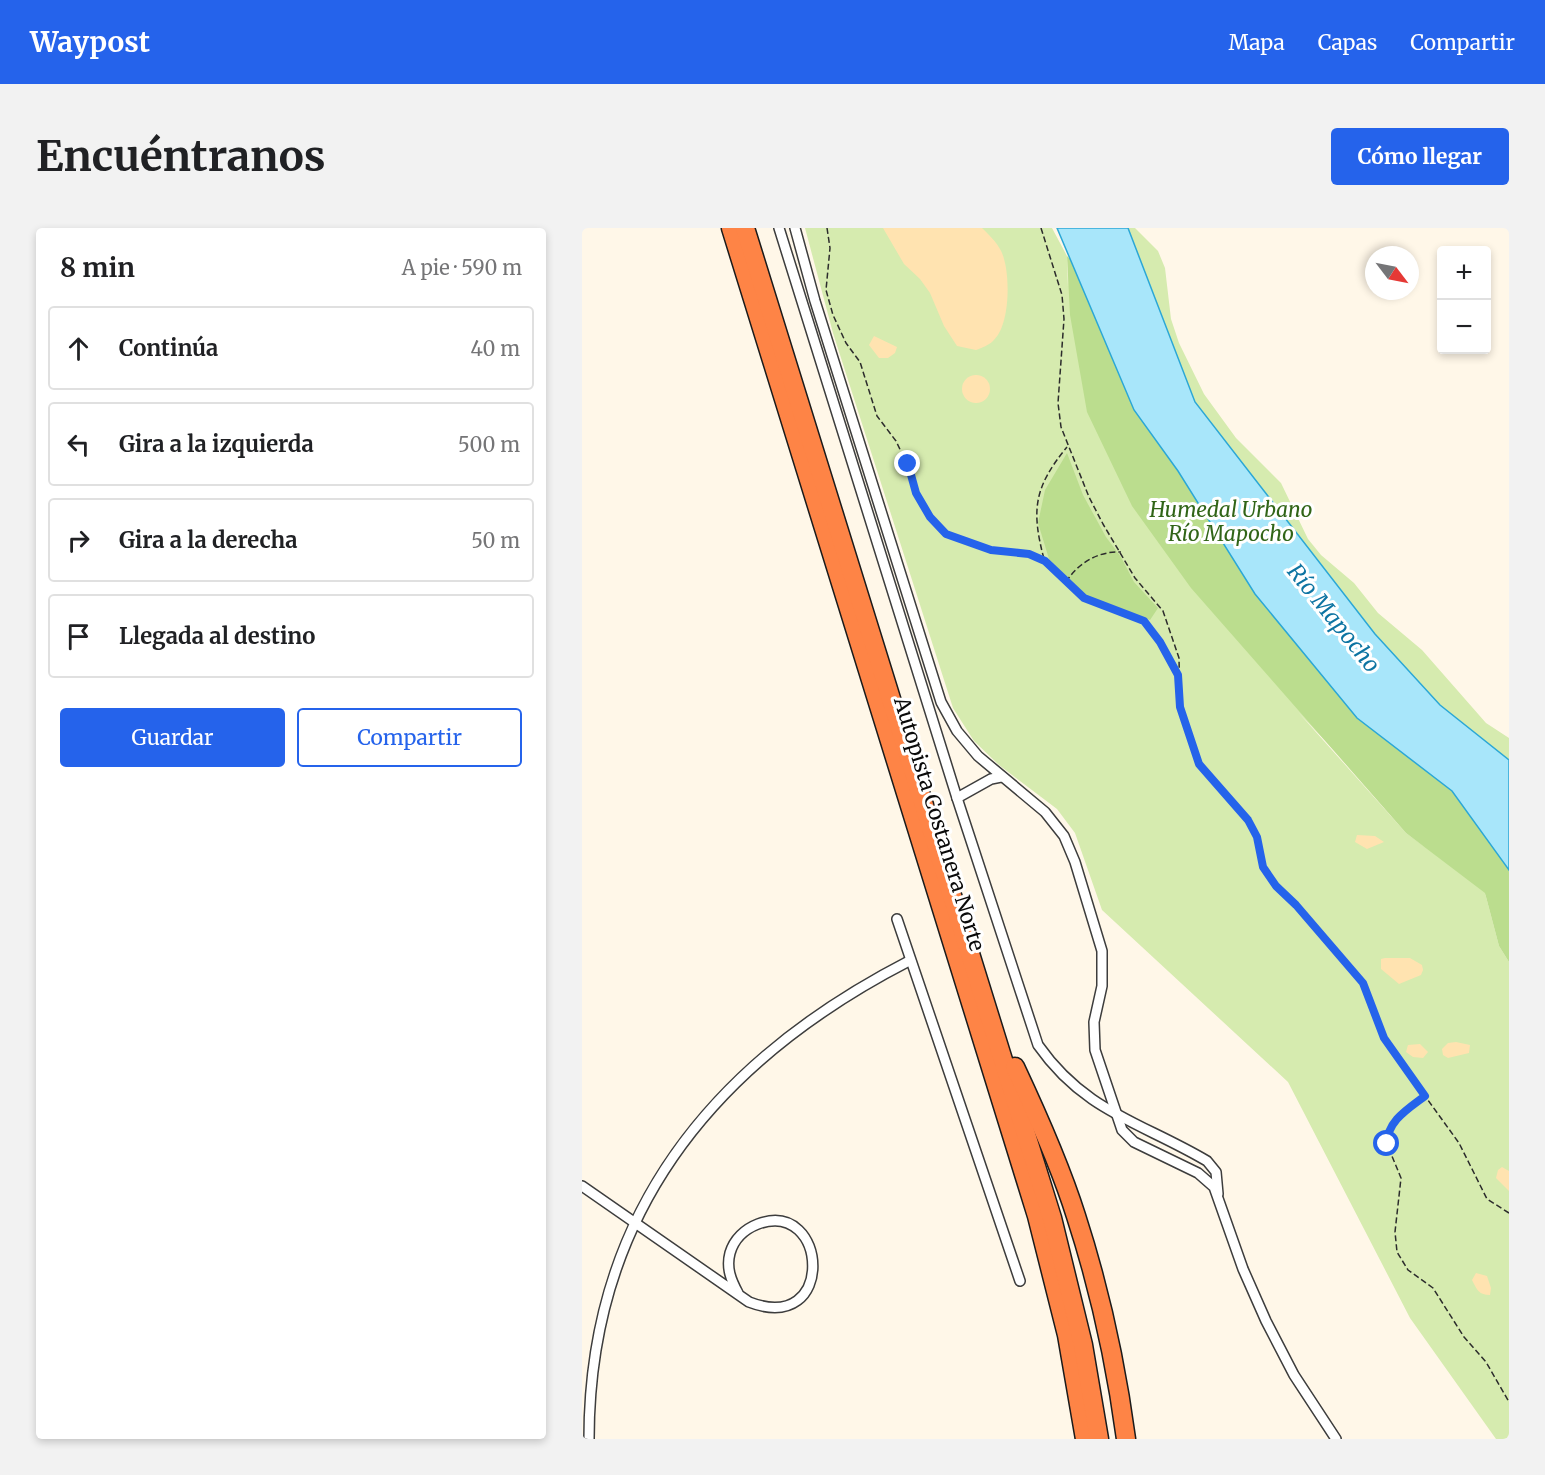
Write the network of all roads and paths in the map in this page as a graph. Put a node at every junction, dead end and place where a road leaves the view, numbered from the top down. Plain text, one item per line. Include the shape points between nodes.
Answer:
1 (718, 228) edge
2 (731, 228) edge
3 (745, 228) edge
4 (759, 228) edge
5 (795, 228) edge
6 (827, 228) edge
7 (1041, 228) edge
8 (780, 230) edge
9 (769, 309) junction
10 (778, 380) junction
11 (1068, 447) junction
12 (1122, 552) junction
13 (1045, 561) junction
14 (1066, 582) junction
15 (1178, 675) junction
16 (1001, 777) junction
17 (957, 798) junction
18 (897, 919) dead end
19 (909, 961) junction
20 (989, 1015) junction
21 (1425, 1096) junction
22 (1116, 1114) junction
23 (582, 1186) edge
24 (1218, 1196) junction
25 (1509, 1213) edge
26 (635, 1222) junction
27 (1020, 1281) dead end
28 (738, 1293) junction
29 (1118, 1394) junction
30 (1509, 1402) edge
31 (589, 1439) edge
32 (1085, 1439) edge
33 (1099, 1439) edge
34 (1120, 1439) edge
35 (1126, 1439) edge
36 (1336, 1439) edge

1 - 10 highway
2 - 10 highway, Autopista Costanera Norte
3 - 9 highway, Autopista Costanera Norte
4 - 9 highway
5 - 8 street
5 - 16 street via 936,688 957,731
6 - 13 path via 830,248 826,290 833,315 860,362 877,416 908,464 916,493 930,517 946,534 991,550 1029,554
7 - 11 path via 1062,295 1058,403
8 - 17 street
9 - 20 highway, Autopista Costanera Norte
10 - 32 highway, Autopista Costanera Norte via 1037,1216 1067,1335
11 - 12 path via 1089,497
11 - 13 path via 1048,475 1038,499 1035,519
12 - 14 path via 1108,552 1087,561
12 - 15 path via 1135,578 1163,611 1179,658
13 - 14 path
14 - 15 path via 1084,598 1144,621
15 - 21 path via 1180,707 1199,764 1248,820 1257,837 1263,867 1276,886 1363,983 1384,1038
16 - 17 street
16 - 22 street via 1053,820 1073,855 1102,951 1095,1050
17 - 22 street via 1038,1045 1076,1089
18 - 19 street
19 - 26 street via 837,1000 745,1072 674,1156
19 - 27 street
20 - 29 highway via 1047,1138 1076,1215
20 - 33 highway, Autopista Costanera Norte via 1064,1264
21 - 25 path via 1459,1143 1486,1199
21 - 30 path via 1387,1131 1387,1144 1401,1178 1395,1232 1397,1252 1408,1270 1432,1288 1464,1337 1486,1362
22 - 24 street via 1130,1139 1198,1173
22 - 24 street via 1208,1161 1218,1178
23 - 26 street
24 - 36 street via 1266,1321 1294,1375
26 - 28 street
26 - 31 street via 613,1280 597,1341
28 - 28 street via 749,1302 777,1308 803,1295 814,1270 814,1256 800,1232 782,1223 761,1223 747,1229 730,1252 728,1266
29 - 34 highway
29 - 35 highway

